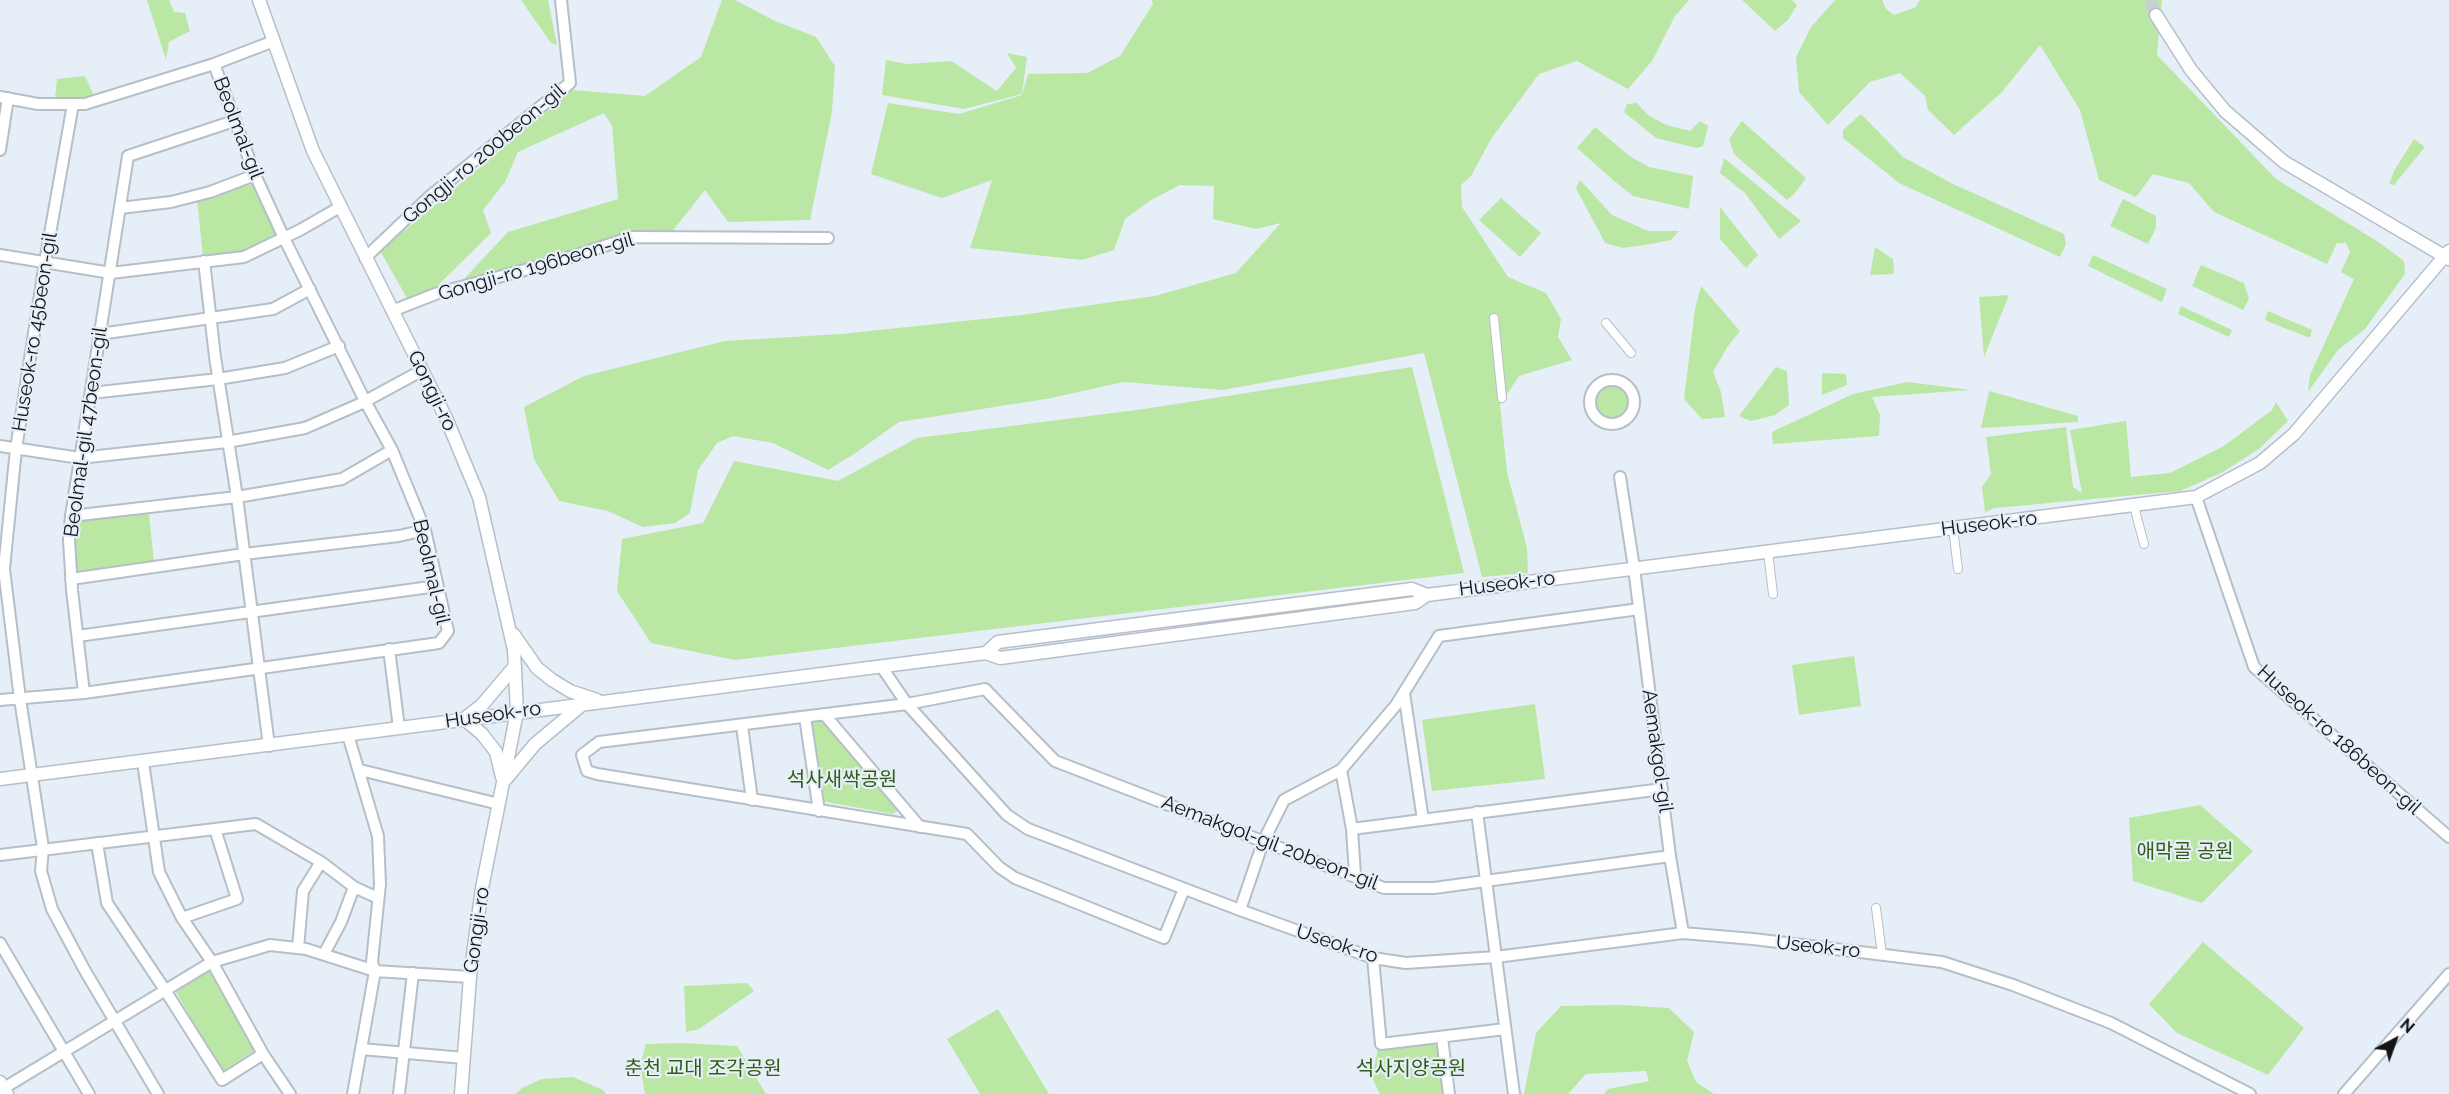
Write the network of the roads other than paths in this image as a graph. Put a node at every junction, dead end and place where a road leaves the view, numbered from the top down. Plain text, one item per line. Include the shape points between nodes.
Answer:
1 (260, 0) edge
2 (561, 0) edge
3 (2156, 15) tunnel mouth
4 (274, 41) junction
5 (214, 64) junction
6 (4, 98) edge
7 (73, 104) junction
8 (234, 121) junction
9 (0, 150) edge
10 (255, 175) junction
11 (340, 207) junction
12 (120, 208) junction
13 (284, 238) junction
14 (828, 238) dead end
15 (0, 255) edge
16 (2448, 255) edge
17 (365, 258) junction
18 (204, 261) junction
19 (45, 262) junction
20 (111, 273) junction
21 (310, 289) junction
22 (392, 311) junction
23 (1494, 318) dead end
24 (211, 319) junction
25 (1606, 323) dead end
26 (100, 334) junction
27 (339, 346) junction
28 (1631, 353) dead end
29 (422, 370) junction
30 (218, 379) junction
31 (1612, 380) joint
32 (91, 393) junction
33 (1502, 398) dead end
34 (365, 401) junction
35 (227, 442) junction
36 (0, 446) edge
37 (16, 449) junction
38 (392, 450) junction
39 (80, 458) junction
40 (1620, 477) dead end
41 (237, 497) junction
42 (2196, 497) junction
43 (2134, 506) junction
44 (71, 516) junction
45 (1953, 528) junction
46 (425, 530) junction
47 (2144, 544) dead end
48 (1768, 552) junction
49 (244, 554) junction
50 (1634, 568) junction
51 (1958, 569) dead end
52 (71, 579) junction
53 (437, 586) junction
54 (1773, 594) dead end
55 (1639, 609) junction
56 (251, 613) junction
57 (509, 627) junction
58 (78, 636) junction
59 (389, 649) junction
60 (515, 666) junction
61 (880, 666) junction
62 (258, 668) junction
63 (84, 693) junction
64 (1404, 693) junction
65 (20, 699) junction
66 (0, 700) edge
67 (601, 701) junction
68 (585, 703) junction
69 (908, 704) junction
70 (517, 712) junction
71 (824, 714) junction
72 (805, 717) junction
73 (464, 719) junction
74 (742, 726) junction
75 (399, 728) junction
76 (348, 735) junction
77 (269, 746) junction
78 (143, 762) junction
79 (360, 770) junction
80 (1341, 770) junction
81 (33, 775) junction
82 (0, 779) edge
83 (503, 783) junction
84 (1662, 789) junction
85 (752, 800) junction
86 (499, 804) junction
87 (819, 810) junction
88 (1477, 812) junction
89 (1423, 820) junction
90 (920, 826) junction
91 (215, 829) junction
92 (1352, 829) junction
93 (153, 835) junction
94 (2449, 837) edge
95 (1263, 842) junction
96 (97, 843) junction
97 (43, 848) junction
98 (0, 855) edge
99 (1671, 856) junction
100 (321, 862) junction
101 (1355, 875) junction
102 (1487, 881) junction
103 (354, 887) junction
104 (1184, 889) junction
105 (378, 898) junction
106 (1876, 908) dead end
107 (1240, 910) junction
108 (182, 918) junction
109 (1683, 933) junction
110 (0, 943) edge
111 (298, 948) junction
112 (324, 954) junction
113 (1882, 954) junction
114 (1496, 957) junction
115 (1373, 958) junction
116 (212, 962) junction
117 (375, 970) junction
118 (413, 973) junction
119 (2449, 975) edge
120 (470, 977) junction
121 (165, 990) junction
122 (114, 1021) junction
123 (1505, 1029) junction
124 (1442, 1037) junction
125 (361, 1049) junction
126 (63, 1051) junction
127 (403, 1052) junction
128 (263, 1054) junction
129 (464, 1058) junction
130 (4, 1088) edge
131 (89, 1094) edge
132 (158, 1094) edge
133 (290, 1094) edge
134 (353, 1094) edge
135 (399, 1094) edge
136 (461, 1094) edge
137 (1449, 1094) edge
138 (1514, 1094) edge
139 (2250, 1094) edge
140 (2344, 1094) edge

1 - 4 street, Gongji-ro
2 - 17 street, Gongji-ro 200beon-gil via 570,83 429,197
3 - 16 street via 2191,70 2225,111 2284,162
4 - 5 street
4 - 11 street, Gongji-ro via 313,151
5 - 7 street via 85,104
5 - 8 street, Beolmal-gil
6 - 7 street via 38,104
6 - 9 street
7 - 19 street, Huseok-ro 45beon-gil
8 - 10 street, Beolmal-gil
8 - 12 street, Beolmal-gil 47beon-gil via 128,156
10 - 12 street via 171,202
10 - 13 street, Beolmal-gil
11 - 13 street
11 - 17 street, Gongji-ro
12 - 20 street, Beolmal-gil 47beon-gil
13 - 18 street via 244,256
13 - 21 street, Beolmal-gil
14 - 22 street, Gongji-ro 196beon-gil via 632,237 438,293
15 - 19 street
16 - 42 street, Huseok-ro via 2294,434 2260,463
17 - 22 street, Gongji-ro
18 - 20 street
18 - 24 street
19 - 20 street
19 - 37 street, Huseok-ro 45beon-gil
20 - 26 street, Beolmal-gil 47beon-gil
21 - 24 street via 273,309
21 - 27 street, Beolmal-gil
22 - 29 street, Gongji-ro
23 - 33 street
24 - 26 street
24 - 30 street
25 - 28 street
26 - 32 street, Beolmal-gil 47beon-gil
27 - 30 street via 285,368
27 - 34 street, Beolmal-gil
29 - 34 street
29 - 57 street, Gongji-ro via 479,497
30 - 32 street
30 - 35 street
31 - 31 street via 1598,386 1590,399 1593,414 1612,425 1625,421 1634,406 1626,385
32 - 39 street, Beolmal-gil 47beon-gil
34 - 35 street via 305,428
34 - 38 street, Beolmal-gil
35 - 39 street
35 - 41 street
36 - 37 street
37 - 39 street
37 - 65 street, Huseok-ro 45beon-gil via 4,569
38 - 41 street via 342,479
38 - 46 street, Beolmal-gil
39 - 44 street, Beolmal-gil 47beon-gil
40 - 50 street, Aemakgol-gil
41 - 44 street
41 - 49 street
42 - 43 street, Huseok-ro
42 - 94 street, Huseok-ro 186beon-gil via 2254,667
43 - 45 street, Huseok-ro
43 - 47 street
44 - 52 street, Beolmal-gil 47beon-gil
45 - 48 street, Huseok-ro
45 - 51 street
46 - 49 street
46 - 53 street, Beolmal-gil
48 - 50 street, Huseok-ro
48 - 54 street
49 - 52 street
49 - 56 street
50 - 55 street, Aemakgol-gil
50 - 61 street, Huseok-ro via 1427,595 1412,589 998,642 986,653
52 - 58 street, Beolmal-gil 47beon-gil
53 - 56 street
53 - 59 street, Beolmal-gil via 448,630 439,643
55 - 64 street via 1439,636
55 - 84 street, Aemakgol-gil
56 - 58 street
56 - 62 street
57 - 60 street, Gongji-ro
57 - 67 street via 537,668 570,691
58 - 63 street, Beolmal-gil 47beon-gil
59 - 62 street, Beolmal-gil
59 - 75 street
60 - 70 street, Gongji-ro
60 - 73 street via 482,705
61 - 67 street, Huseok-ro
61 - 69 street, Useok-ro
62 - 63 street, Beolmal-gil
62 - 77 street
63 - 65 street, Beolmal-gil
64 - 80 street
64 - 89 street
65 - 66 street, Beolmal-gil
65 - 81 street, Huseok-ro 45beon-gil
67 - 68 street, Huseok-ro
68 - 70 street, Huseok-ro
68 - 83 street via 535,744
69 - 71 street
69 - 95 street, Aemakgol-gil 20beon-gil via 985,689 1055,761
69 - 104 street, Useok-ro via 1007,815 1028,829
70 - 73 street, Huseok-ro
70 - 83 street, Gongji-ro
71 - 72 street
71 - 90 street
72 - 74 street
72 - 87 street
73 - 75 street, Huseok-ro
73 - 83 street via 496,752
74 - 85 street
74 - 85 street via 599,742 582,755 587,771 597,774
75 - 76 street, Huseok-ro
76 - 77 street, Huseok-ro
76 - 79 street
77 - 78 street, Huseok-ro
78 - 81 street, Huseok-ro
78 - 93 street
79 - 86 street
79 - 105 street via 378,836
80 - 92 street
80 - 95 street via 1284,800
81 - 82 street, Huseok-ro
81 - 97 street, Huseok-ro 45beon-gil
83 - 86 street, Gongji-ro
84 - 88 street
84 - 99 street, Aemakgol-gil
85 - 87 street
86 - 120 street, Gongji-ro
87 - 90 street
88 - 89 street
88 - 102 street
89 - 92 street
90 - 104 street via 967,834 1015,878 1164,938
91 - 93 street
91 - 100 street via 256,824
91 - 108 street via 237,899
92 - 101 street
93 - 96 street
93 - 108 street via 159,872
95 - 101 street, Aemakgol-gil 20beon-gil
95 - 107 street
96 - 97 street
96 - 121 street via 107,903
97 - 98 street
97 - 122 street, Huseok-ro 45beon-gil via 41,871 52,909
99 - 102 street, Aemakgol-gil 20beon-gil
99 - 109 street, Aemakgol-gil
100 - 103 street
100 - 111 street via 303,891
101 - 102 street, Aemakgol-gil 20beon-gil via 1384,888 1434,888
102 - 114 street
103 - 105 street
103 - 112 street
104 - 107 street, Useok-ro
105 - 117 street via 372,962
106 - 113 street, Useok-ro
107 - 115 street, Useok-ro
108 - 116 street
109 - 113 street, Useok-ro
109 - 114 street, Useok-ro
110 - 126 street
111 - 112 street
111 - 116 street via 270,945
112 - 117 street
113 - 139 street, Useok-ro via 1942,962 2013,985 2111,1023
114 - 115 street, Useok-ro via 1406,963
114 - 123 street
115 - 124 street via 1381,1044
116 - 121 street
116 - 128 street
117 - 118 street
117 - 125 street
118 - 120 street
118 - 127 street
119 - 140 street
120 - 129 street, Gongji-ro
121 - 122 street
121 - 128 street via 222,1080
122 - 126 street
122 - 132 street, Huseok-ro 45beon-gil
123 - 124 street
123 - 138 street
124 - 137 street
125 - 127 street
125 - 134 street
126 - 130 street
126 - 131 street
127 - 129 street
127 - 135 street
128 - 133 street
129 - 136 street, Gongji-ro

